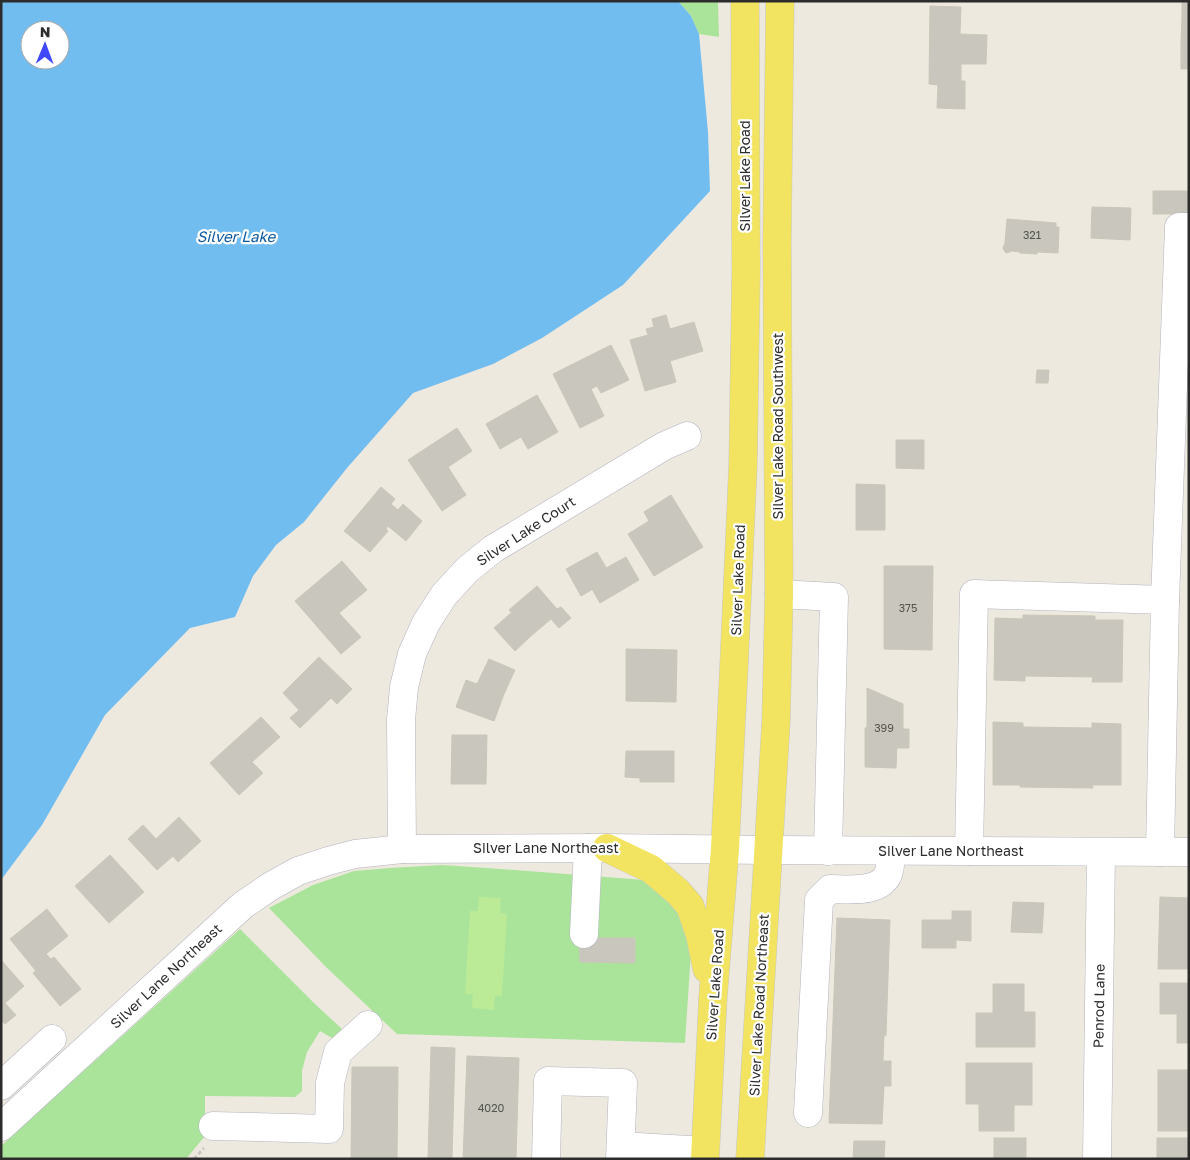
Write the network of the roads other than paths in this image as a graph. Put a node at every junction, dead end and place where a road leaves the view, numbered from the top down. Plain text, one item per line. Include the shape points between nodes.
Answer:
1 (745, 1) edge
2 (780, 1) edge
3 (1189, 227) edge
4 (687, 436) dead end
5 (779, 594) junction
6 (1165, 600) junction
7 (598, 848) junction
8 (402, 849) junction
9 (725, 849) junction
10 (768, 850) junction
11 (828, 851) junction
12 (891, 851) junction
13 (970, 851) junction
14 (1101, 852) junction
15 (1160, 852) junction
16 (1189, 852) edge
17 (584, 934) dead end
18 (713, 997) junction
19 (368, 1025) dead end
20 (52, 1039) dead end
21 (1, 1086) edge
22 (808, 1113) dead end
23 (213, 1126) dead end
24 (1, 1127) edge
25 (621, 1153) edge
26 (705, 1155) edge
27 (546, 1159) edge
28 (750, 1159) edge
29 (1097, 1159) edge

1 - 9 main road, Silver Lake Road via 743,456
2 - 5 main road, Silver Lake Road Southwest via 777,232
3 - 6 street via 1179,227
4 - 8 street, Silver Lake Court via 656,451 493,549 466,570 444,595 412,654 404,687 401,720
5 - 10 main road, Silver Lake Road Southwest
5 - 11 street via 834,597
6 - 13 street via 974,594
6 - 15 street
7 - 8 street, Silver Lane Northeast
7 - 9 street, Silver Lane Northeast
7 - 17 street
7 - 18 main road via 651,869 690,906 700,935
8 - 24 street, Silver Lane Northeast via 355,854 328,862 298,871 264,890 243,905
9 - 10 street, Silver Lane Northeast
9 - 18 main road, Silver Lake Road
10 - 11 street, Silver Lane Northeast
10 - 28 main road, Silver Lake Road Northeast
11 - 12 street, Silver Lane Northeast
12 - 13 street, Silver Lane Northeast
12 - 22 street via 890,870 879,885 830,889 819,900
13 - 14 street, Silver Lane Northeast
14 - 15 street, Silver Lane Northeast
14 - 29 street, Penrod Lane
15 - 16 street, Silver Lane Northeast
18 - 26 main road, Silver Lake Road
19 - 23 street via 338,1052 330,1083 329,1129
20 - 21 street
25 - 26 street
25 - 27 street via 622,1083 548,1081

